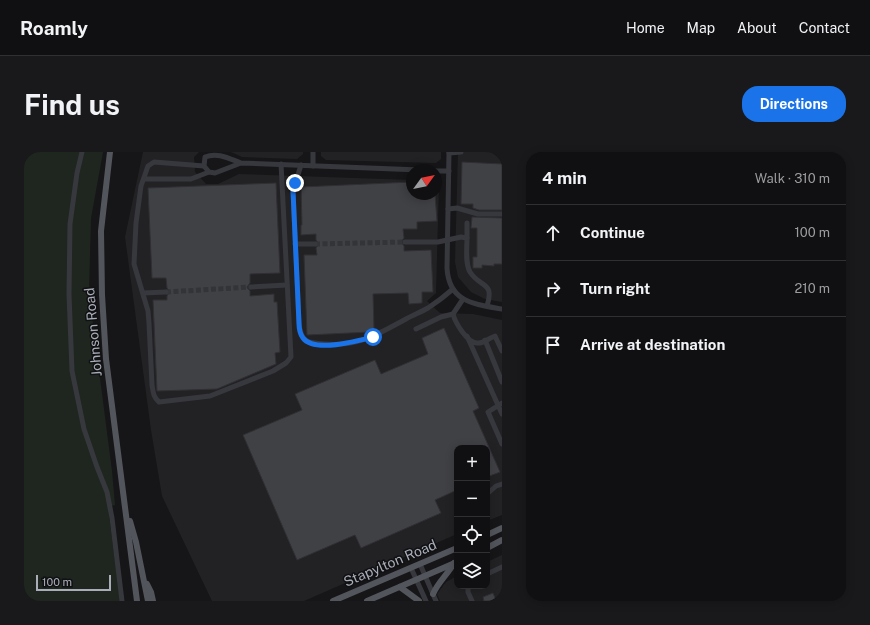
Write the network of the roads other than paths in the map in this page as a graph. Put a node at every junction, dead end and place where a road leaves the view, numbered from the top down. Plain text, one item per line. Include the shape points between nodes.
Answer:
1 (82, 152) edge
2 (110, 152) edge
3 (313, 152) edge
4 (449, 152) edge
5 (461, 152) edge
6 (241, 163) junction
7 (281, 164) junction
8 (301, 165) junction
9 (204, 166) junction
10 (313, 166) junction
11 (406, 169) edge
12 (442, 171) edge
13 (449, 171) junction
14 (209, 172) junction
15 (144, 179) junction
16 (448, 209) junction
17 (502, 214) edge
18 (467, 223) dead end
19 (466, 238) junction
20 (447, 241) junction
21 (405, 242) tunnel mouth
22 (295, 244) junction
23 (315, 244) tunnel mouth
24 (287, 286) junction
25 (251, 287) tunnel mouth
26 (453, 289) junction
27 (166, 292) tunnel mouth
28 (143, 293) junction
29 (462, 299) junction
30 (487, 306) junction
31 (502, 309) edge
32 (454, 314) junction
33 (416, 329) dead end
34 (467, 336) junction
35 (485, 340) junction
36 (502, 350) edge
37 (502, 382) edge
38 (500, 404) edge
39 (502, 414) edge
40 (502, 444) edge
41 (502, 484) edge
42 (490, 491) edge
43 (127, 510) junction
44 (502, 528) edge
45 (490, 534) edge
46 (502, 540) edge
47 (490, 546) edge
48 (454, 549) edge
49 (454, 562) edge
50 (420, 564) junction
51 (454, 564) edge
52 (502, 567) edge
53 (411, 568) junction
54 (490, 573) edge
55 (425, 576) junction
56 (143, 578) junction
57 (416, 580) junction
58 (400, 587) junction
59 (468, 589) edge
60 (433, 594) junction
61 (122, 601) edge
62 (137, 601) edge
63 (148, 601) edge
64 (153, 601) edge
65 (333, 601) edge
66 (367, 601) edge
67 (419, 601) edge
68 (426, 601) edge
69 (436, 601) edge
70 (472, 601) edge

1 - 61 street via 70,224 72,371 84,429 107,492
2 - 43 main road, Johnson Road via 102,231 102,295 106,359
3 - 10 street
4 - 5 street
4 - 13 street
6 - 7 street
6 - 9 street via 211,153 204,158
6 - 14 street
7 - 8 street
7 - 24 street
8 - 10 street
8 - 22 street via 293,191
9 - 14 street
9 - 15 street via 154,162 148,166
10 - 11 street
12 - 13 street
13 - 16 street
14 - 15 street via 191,179
15 - 28 street via 136,223 134,264
16 - 17 street via 457,208 478,214
16 - 20 street
18 - 19 street
19 - 20 street
19 - 30 street via 467,265 476,279 490,291
20 - 21 street
20 - 26 street via 448,278
22 - 23 street
22 - 26 street via 300,331 302,337 312,344 349,344 373,337 427,309
24 - 25 street
24 - 28 street via 291,357 286,364 210,396 159,402 152,385 149,323
26 - 29 street
27 - 28 street
29 - 30 street
29 - 32 street
30 - 31 street
32 - 33 street
32 - 34 street via 458,327
34 - 35 street via 478,344
34 - 38 street
35 - 36 street via 496,337
35 - 37 street
38 - 39 street
38 - 40 street via 488,410 488,413
41 - 42 street
43 - 56 main road, Johnson Road
43 - 62 main road, Johnson Road
44 - 45 main road
46 - 47 main road
48 - 50 main road, Stapylton Road
49 - 55 main road, Stapylton Road
50 - 53 main road, Stapylton Road
50 - 55 street
51 - 60 main road
52 - 54 street
53 - 57 street
53 - 65 main road, Stapylton Road
55 - 57 main road, Stapylton Road
55 - 60 street
56 - 63 main road, Johnson Road
56 - 64 main road, Johnson Road
57 - 58 main road, Stapylton Road
57 - 68 street
58 - 66 main road, Stapylton Road
58 - 67 main road
59 - 70 street
60 - 69 street

